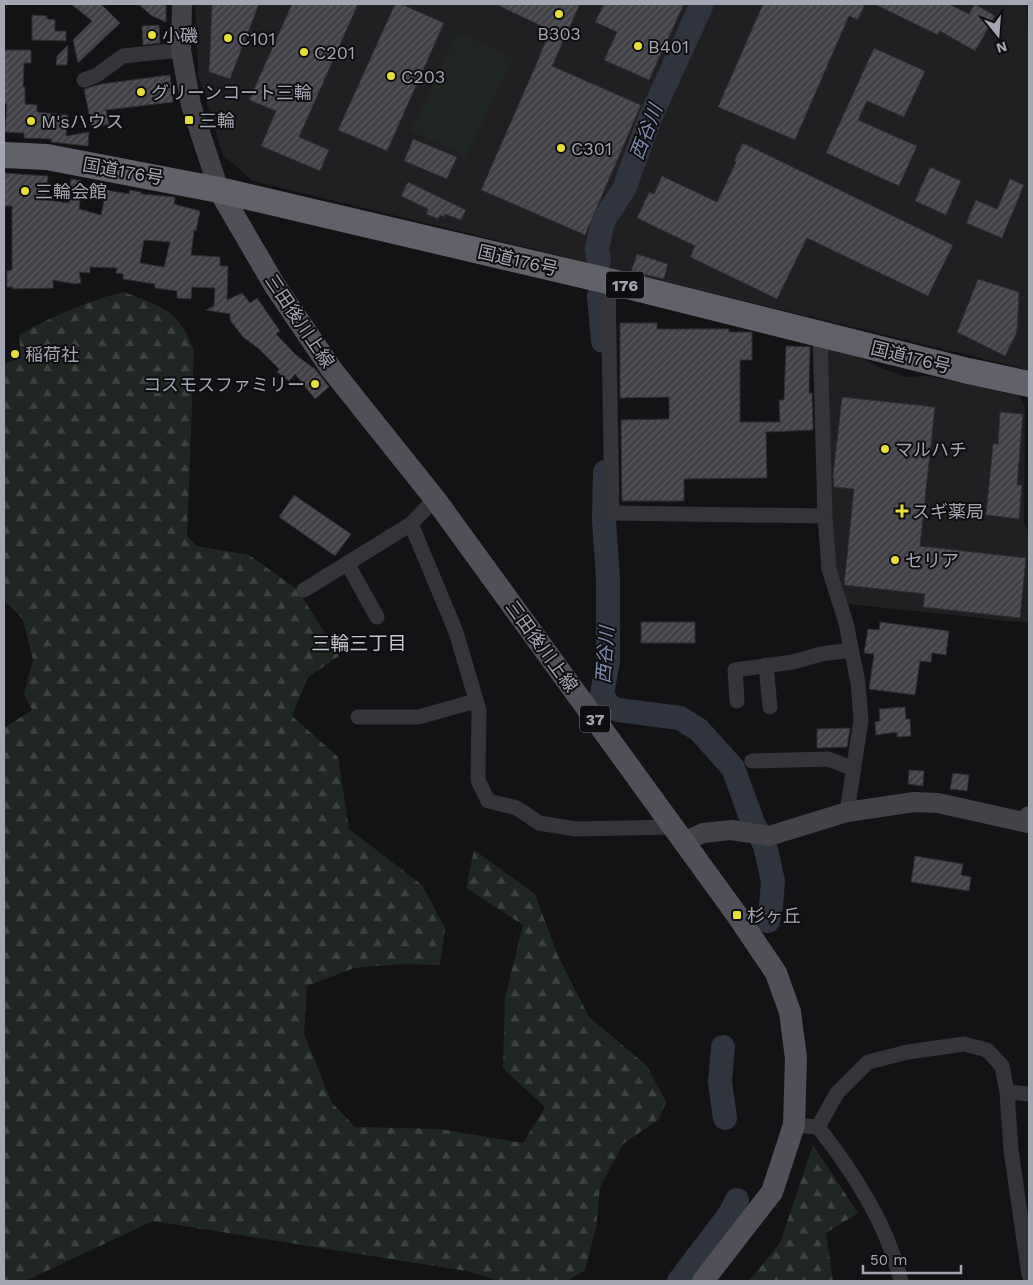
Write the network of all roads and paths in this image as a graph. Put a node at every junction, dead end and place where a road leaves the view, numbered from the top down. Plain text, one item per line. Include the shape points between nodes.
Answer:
1 (182, 4) edge
2 (181, 50) junction
3 (84, 80) dead end
4 (4, 155) edge
5 (219, 190) junction
6 (608, 281) junction
7 (820, 334) junction
8 (1029, 384) edge
9 (436, 499) junction
10 (825, 516) junction
11 (411, 524) junction
12 (347, 563) junction
13 (304, 590) dead end
14 (378, 618) dead end
15 (851, 650) junction
16 (766, 666) junction
17 (476, 701) junction
18 (737, 701) dead end
19 (770, 707) dead end
20 (358, 717) dead end
21 (752, 761) dead end
22 (854, 769) junction
23 (847, 812) junction
24 (1029, 821) edge
25 (678, 835) junction
26 (1007, 1092) junction
27 (1029, 1094) edge
28 (794, 1125) junction
29 (818, 1127) junction
30 (1029, 1275) edge
31 (703, 1281) edge
32 (901, 1281) edge

1 - 2 street
2 - 3 street via 123,56 97,75
2 - 5 street via 191,105
4 - 5 highway, 国道176号 / 176 via 47,157
5 - 6 highway, 国道176号 / 176
5 - 9 main road, 三田後川上線 / 37 via 275,286 332,370
6 - 7 highway, 国道176号 / 176
6 - 10 street via 612,513
7 - 8 highway, 国道176号 / 176
7 - 10 street
9 - 11 street
9 - 25 main road, 三田後川上線 / 37
10 - 15 street via 829,569
11 - 12 street
11 - 17 street via 456,632
12 - 13 street
12 - 14 street
15 - 16 street
15 - 22 street via 861,720
16 - 18 street via 735,670
16 - 19 street
17 - 20 street via 418,717
17 - 25 street via 479,710 478,780 488,801 517,808 539,823 576,829
21 - 22 street via 828,759
22 - 23 street
23 - 24 street via 914,802 938,803
23 - 25 street via 769,836 731,830
25 - 28 main road, 三田後川上線 / 37 via 776,973 790,1012 796,1058
26 - 27 street
26 - 29 street via 1002,1066 987,1050 964,1044 936,1047 868,1062 837,1093
26 - 30 street via 1011,1150
28 - 29 street
28 - 31 main road, 三田後川上線 / 37 via 772,1192
29 - 32 street via 845,1161 868,1200 886,1237

